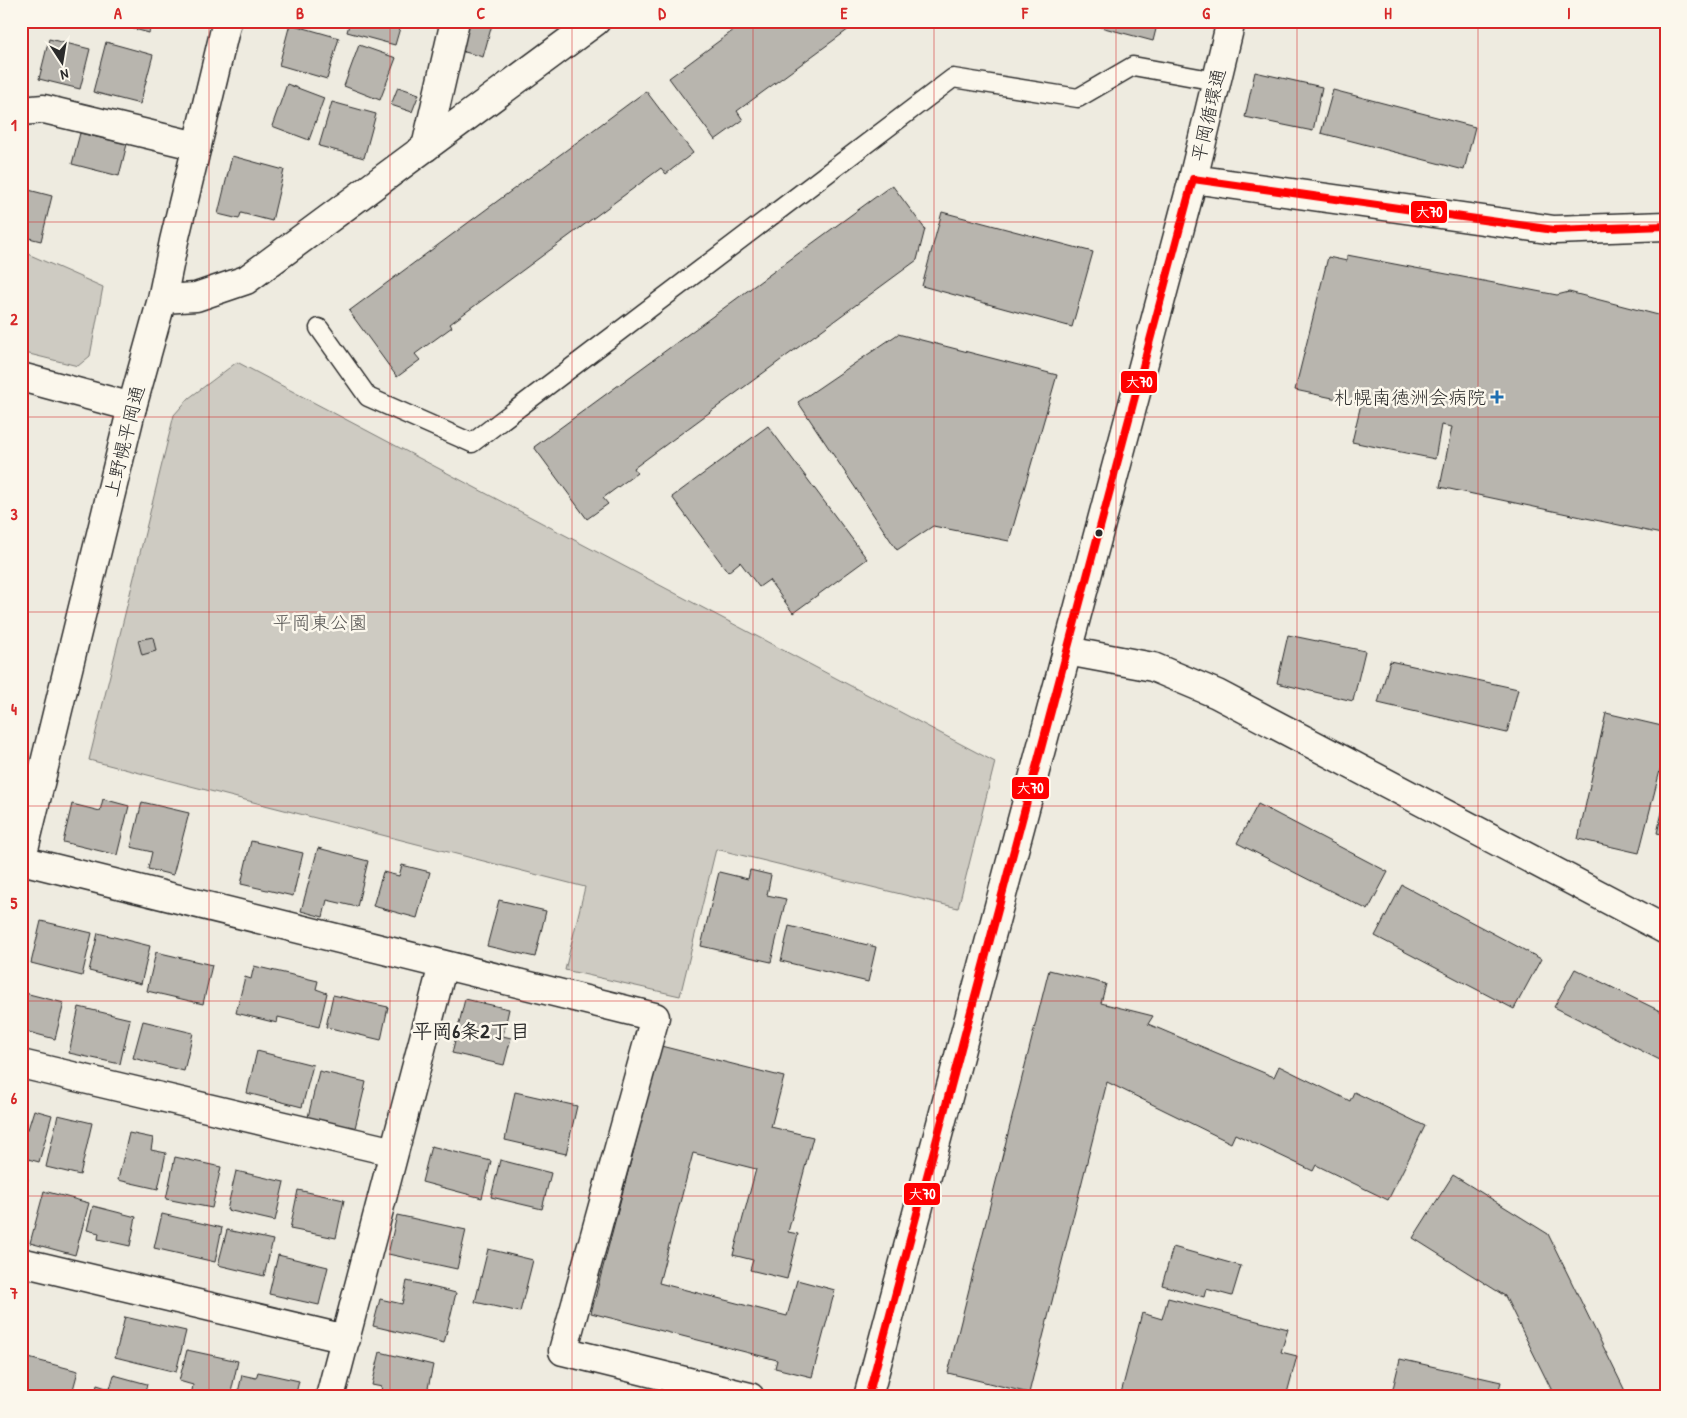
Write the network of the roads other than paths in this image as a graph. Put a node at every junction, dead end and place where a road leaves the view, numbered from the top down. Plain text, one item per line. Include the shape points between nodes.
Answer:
1 (227, 21) edge
2 (455, 21) edge
3 (596, 21) edge
4 (1231, 21) edge
5 (1216, 81) junction
6 (21, 111) edge
7 (197, 146) junction
8 (426, 147) junction
9 (1193, 179) junction
10 (1666, 226) edge
11 (162, 299) junction
12 (319, 328) dead end
13 (21, 377) edge
14 (132, 406) junction
15 (1067, 651) junction
16 (21, 861) edge
17 (1666, 930) edge
18 (443, 965) junction
19 (21, 1064) edge
20 (394, 1152) junction
21 (21, 1262) edge
22 (346, 1339) junction
23 (330, 1397) edge
24 (750, 1397) edge
25 (868, 1397) edge

1 - 7 street, 上野幌平岡通
2 - 8 street
3 - 8 street
4 - 5 street, 平岡循環通
5 - 9 street, 平岡循環通
5 - 12 lane via 1133,66 1078,98 953,78 472,443 368,397
6 - 7 street via 44,109
7 - 11 street, 上野幌平岡通
8 - 11 street via 246,280 196,297
9 - 10 street via 1554,230
9 - 15 street, 平岡循環通
11 - 14 street, 上野幌平岡通
13 - 14 street
14 - 16 street, 上野幌平岡通
15 - 17 street via 1154,667 1217,694
15 - 25 street, 平岡循環通
16 - 18 street
18 - 20 street
18 - 24 street via 655,1017 563,1351
19 - 20 street
20 - 22 street
21 - 22 street
22 - 23 street

